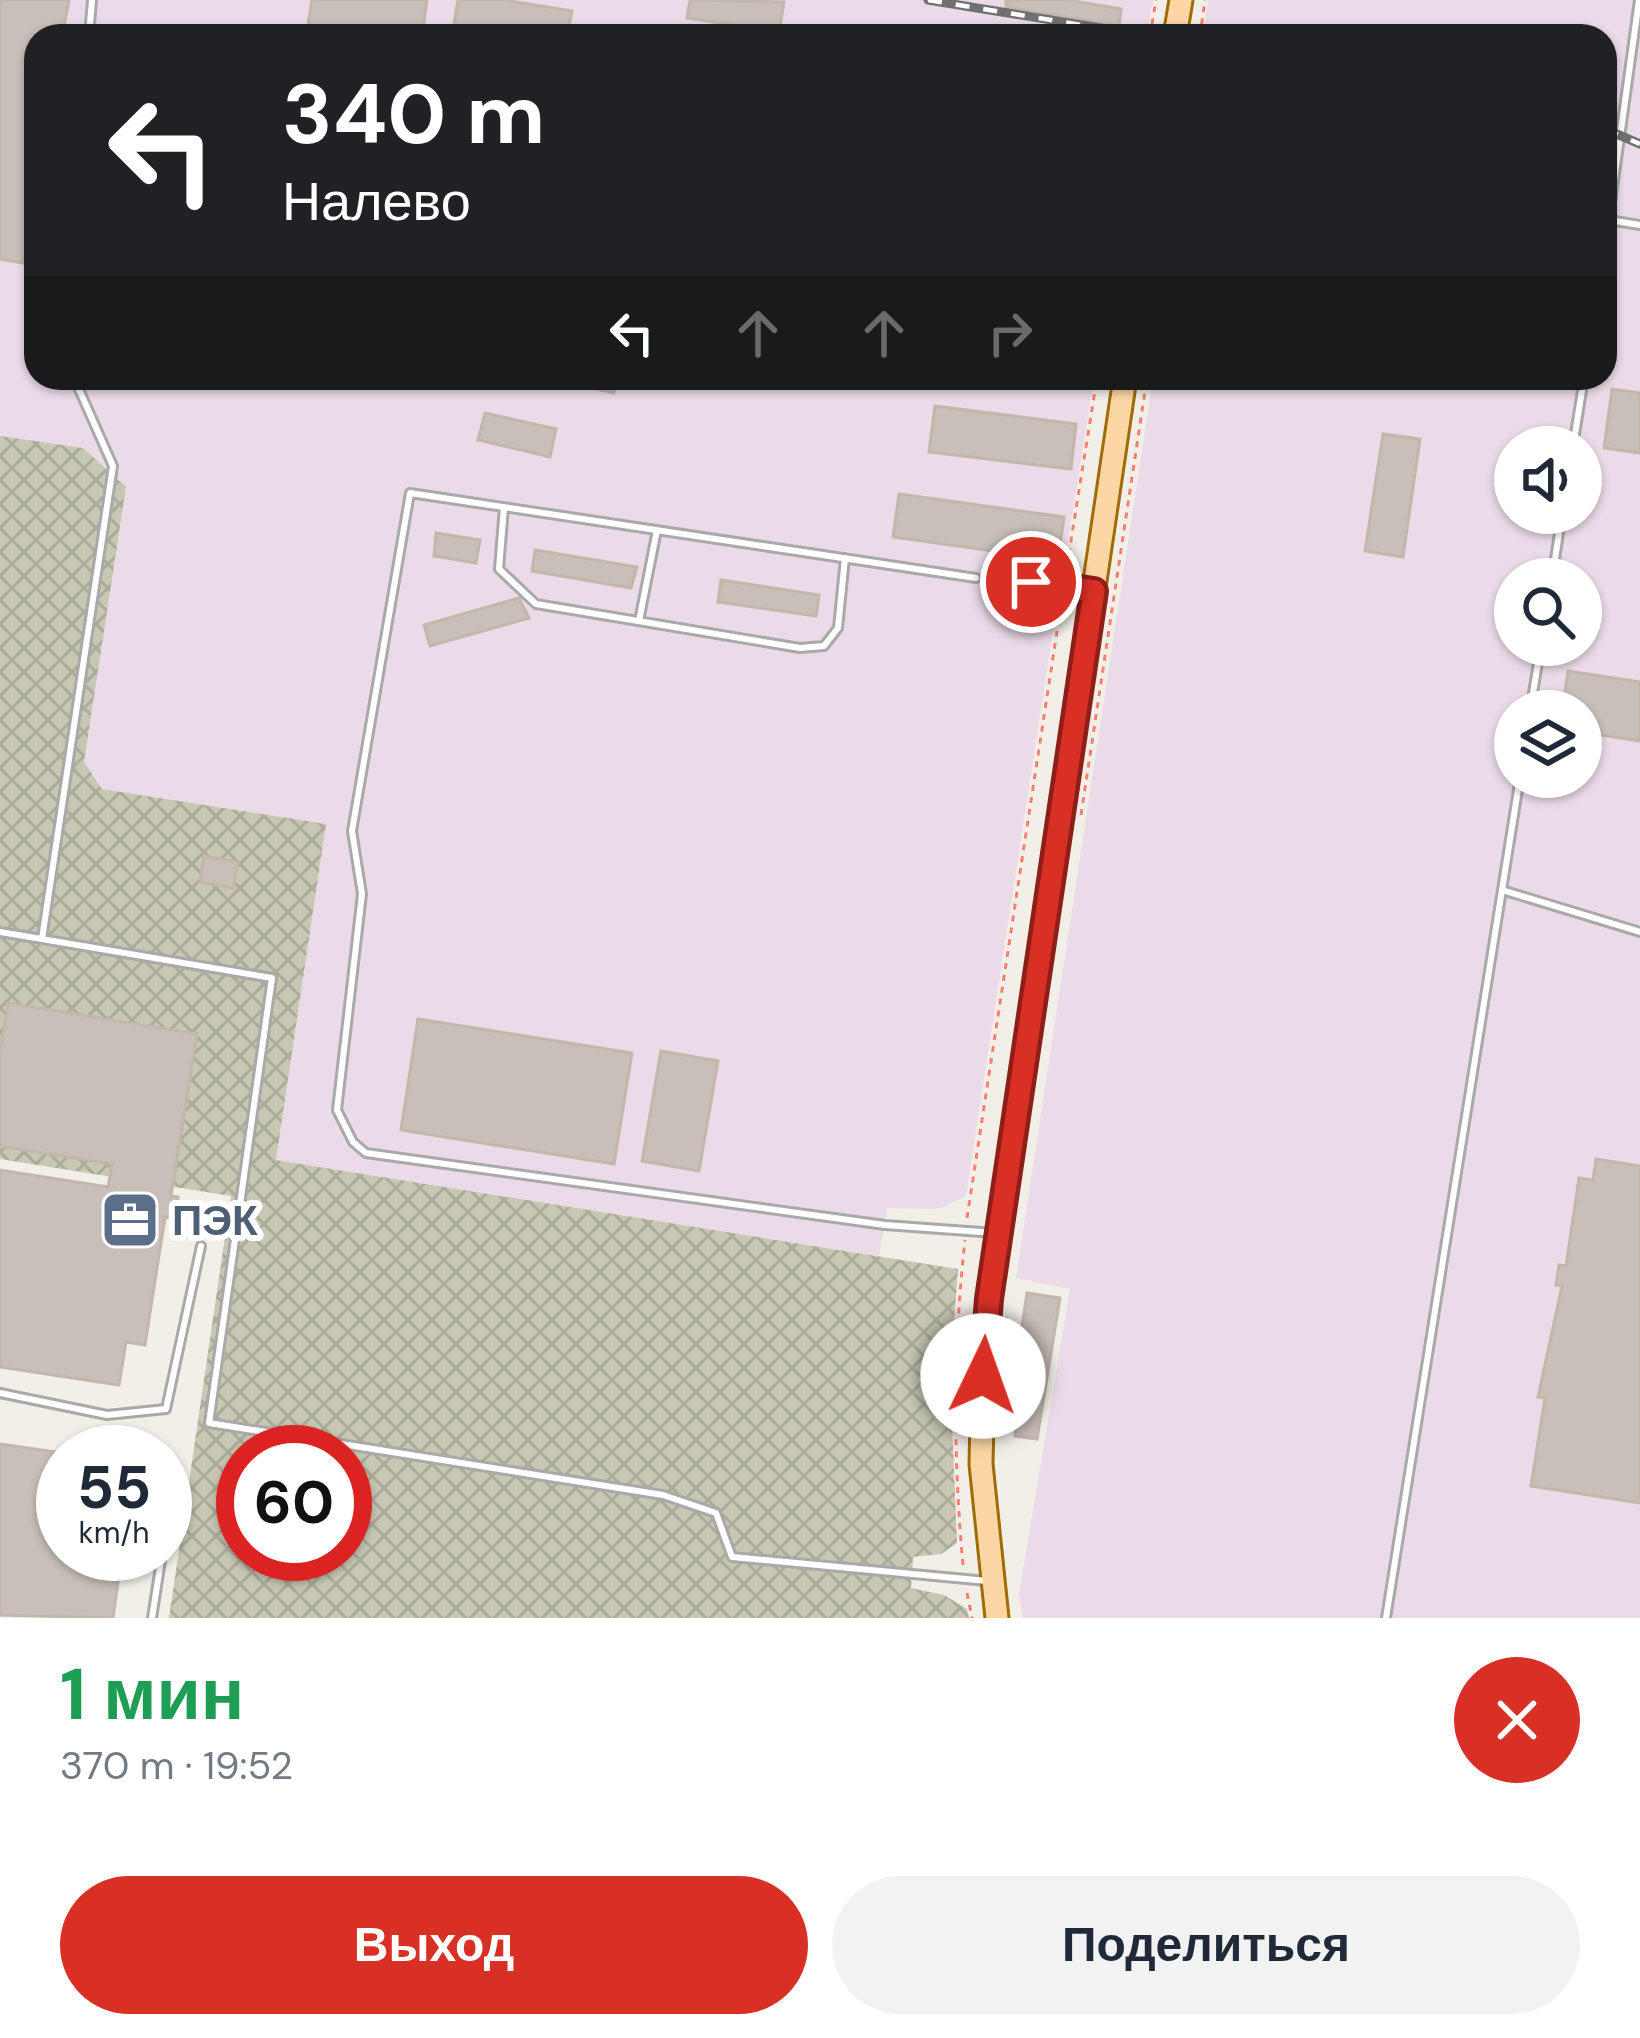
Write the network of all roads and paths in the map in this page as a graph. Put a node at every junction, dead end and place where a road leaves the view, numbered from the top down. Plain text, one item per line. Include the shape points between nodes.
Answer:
1 (1640, 0) edge
2 (1617, 163) edge
3 (79, 390) edge
4 (1094, 390) edge
5 (1123, 390) edge
6 (1146, 390) edge
7 (1582, 390) edge
8 (1576, 426) edge
9 (504, 507) junction
10 (657, 530) junction
11 (845, 558) junction
12 (976, 578) dead end
13 (998, 578) dead end
14 (1064, 586) junction
15 (1094, 591) junction
16 (639, 622) junction
17 (1517, 798) edge
18 (1078, 827) dead end
19 (1502, 890) junction
20 (0, 932) edge
21 (1640, 932) edge
22 (42, 939) junction
23 (965, 1231) junction
24 (999, 1234) junction
25 (201, 1246) dead end
26 (1006, 1316) dead end
27 (1003, 1356) dead end
28 (0, 1393) edge
29 (964, 1580) junction
30 (158, 1581) edge
31 (990, 1582) junction
32 (152, 1618) edge
33 (972, 1618) edge
34 (997, 1618) edge
35 (1386, 1618) edge

1 - 2 lane
3 - 22 lane via 113,466
4 - 14 path
5 - 15 main road
6 - 18 path
7 - 8 lane
9 - 10 lane
9 - 16 lane via 499,569 536,604
9 - 23 lane via 410,493 352,831 362,894 337,1110 352,1142 366,1153
10 - 11 lane
10 - 16 lane
11 - 12 lane
11 - 16 lane via 838,628 824,646 800,649
13 - 14 lane
14 - 15 lane
14 - 23 path
15 - 24 main road
17 - 19 lane
19 - 21 lane
19 - 35 lane
20 - 22 lane
22 - 29 lane via 272,978 209,1423 663,1495 716,1513 732,1557
23 - 24 lane
23 - 29 path via 955,1374
24 - 31 main road via 982,1420
25 - 28 lane via 166,1409 107,1415
26 - 27 path
29 - 31 lane
29 - 33 path
30 - 32 lane
31 - 34 main road

